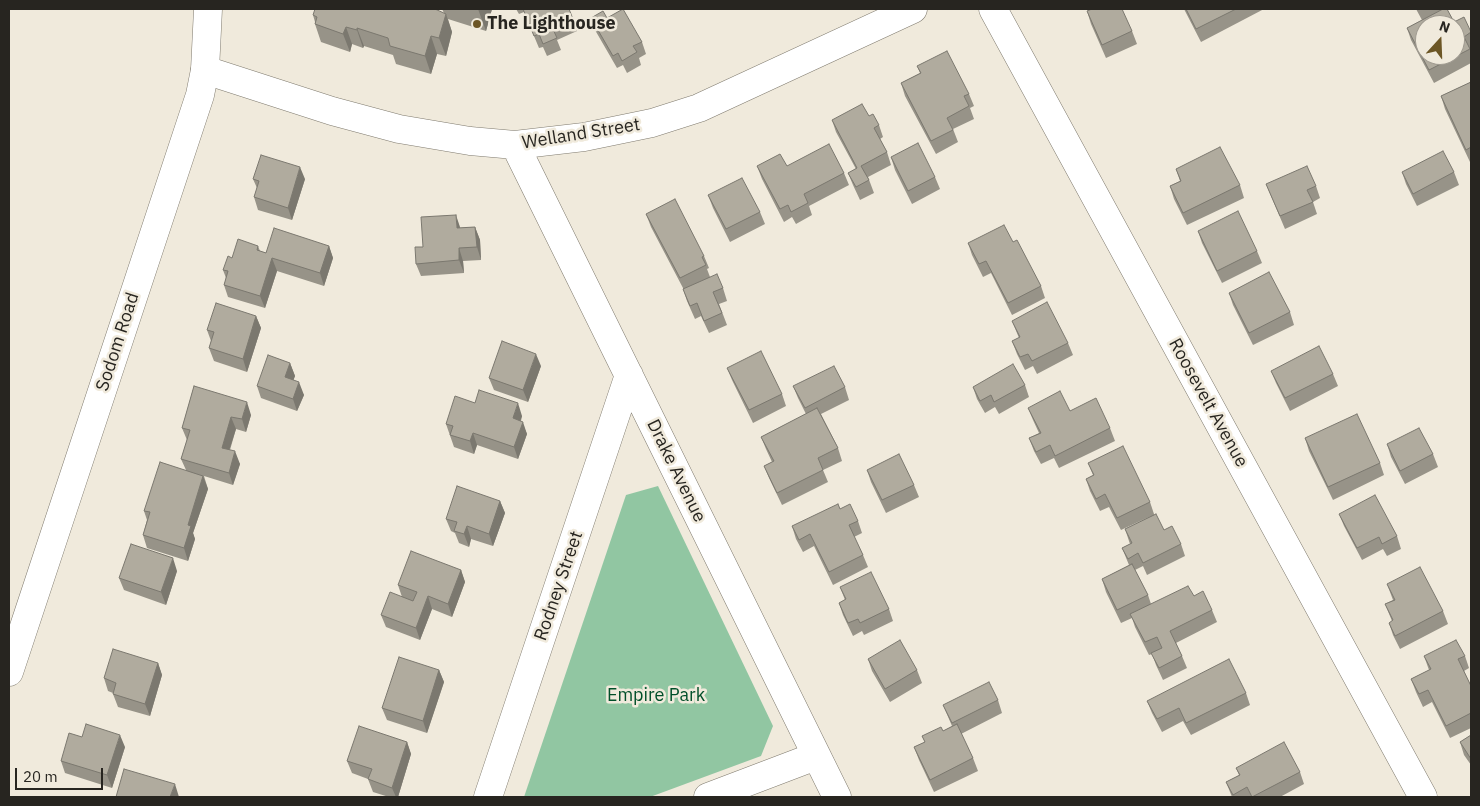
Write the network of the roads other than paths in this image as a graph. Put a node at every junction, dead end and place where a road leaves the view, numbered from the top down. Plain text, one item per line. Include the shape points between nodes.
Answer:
1 (208, 9) edge
2 (913, 9) edge
3 (993, 9) edge
4 (205, 70) junction
5 (515, 145) junction
6 (630, 376) junction
7 (9, 672) edge
8 (816, 756) junction
9 (488, 797) edge
10 (708, 797) edge
11 (837, 797) edge
12 (1423, 797) edge

1 - 4 street, Sodom Road
2 - 5 street, Welland Street via 699,108 652,123 584,138
3 - 12 street, Roosevelt Avenue
4 - 5 street, Welland Street via 400,129
4 - 7 street, Sodom Road via 200,95
5 - 6 street, Drake Avenue
6 - 8 street, Drake Avenue
6 - 9 street, Rodney Street
8 - 10 street
8 - 11 street, Drake Avenue

